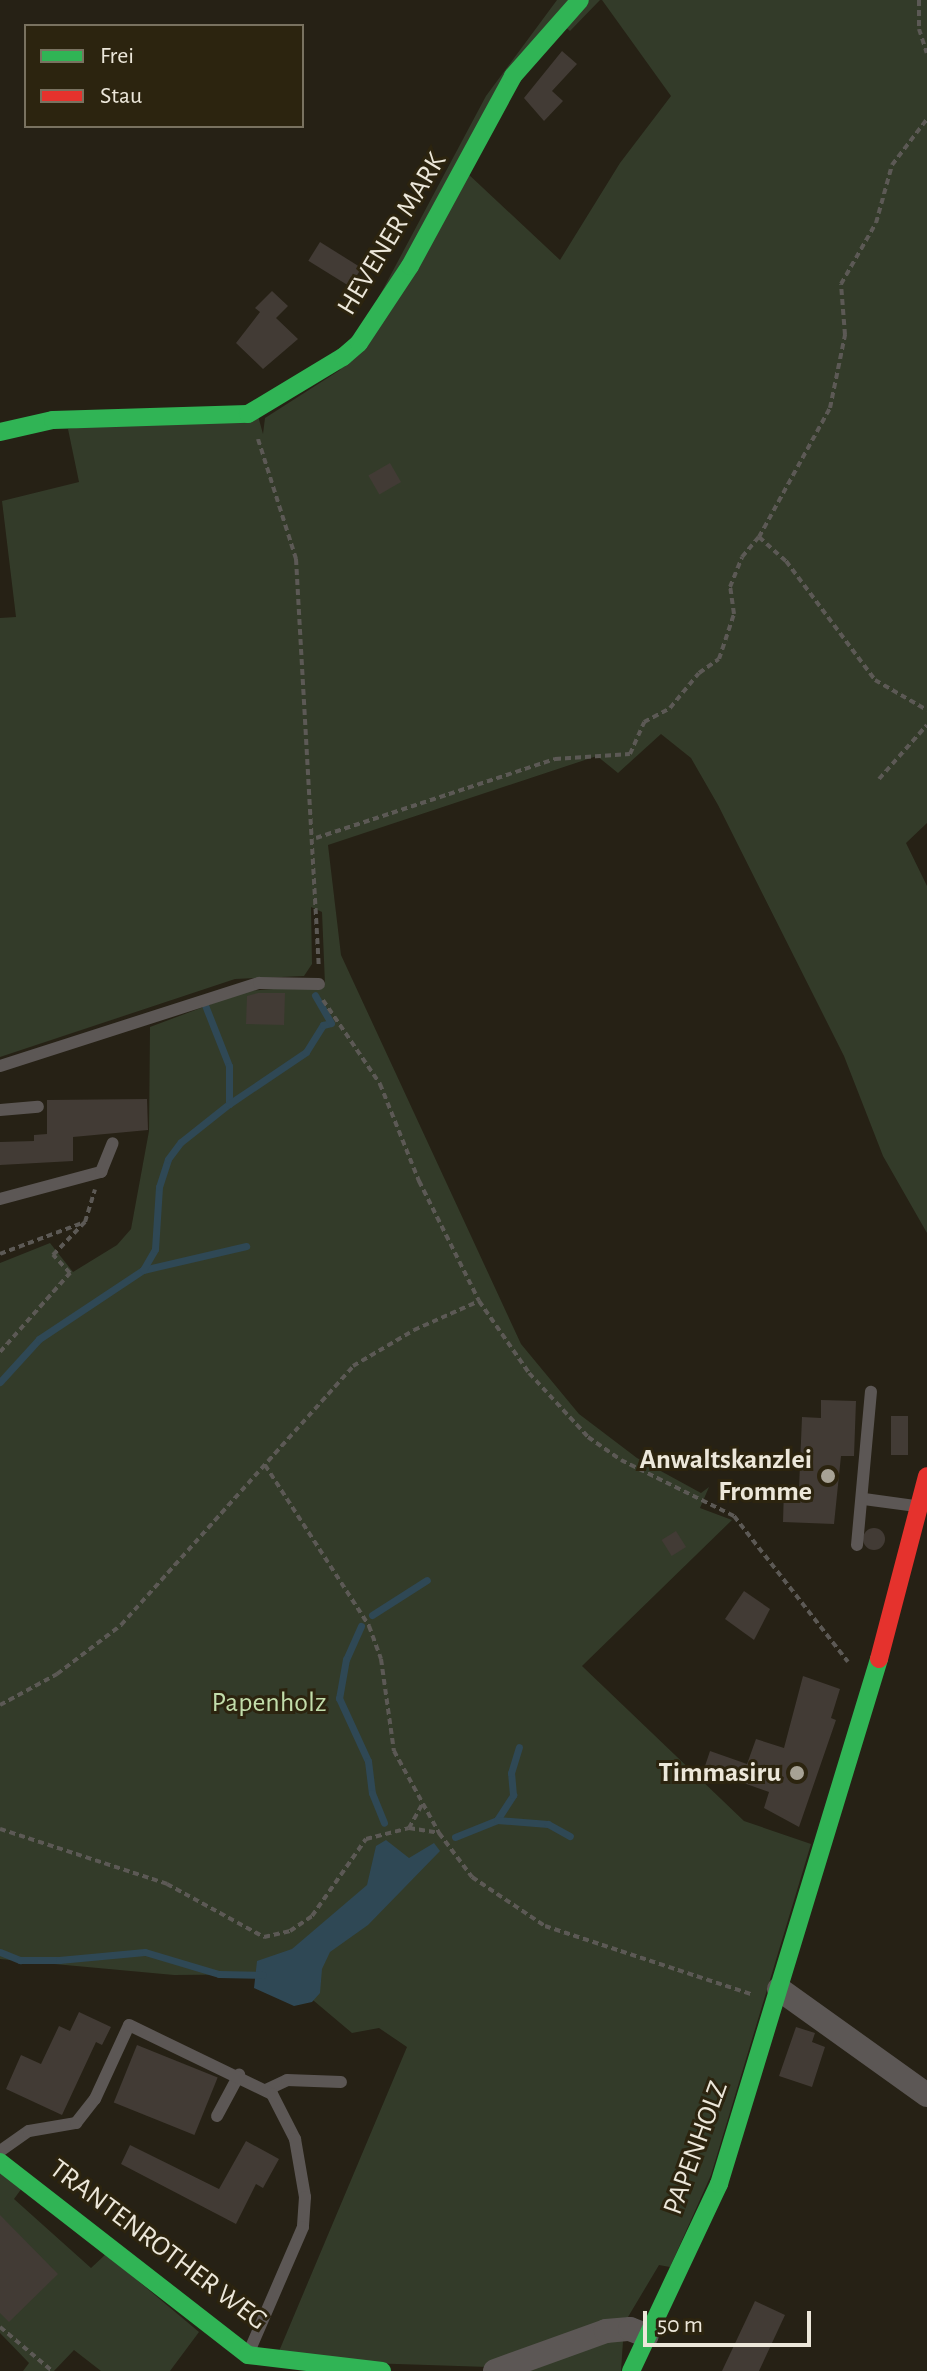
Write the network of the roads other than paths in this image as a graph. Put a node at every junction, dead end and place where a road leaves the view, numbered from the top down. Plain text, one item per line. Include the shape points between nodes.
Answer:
1 (580, 0) edge
2 (0, 432) edge
3 (319, 984) road end
4 (0, 1066) edge
5 (38, 1107) dead end
6 (0, 1110) edge
7 (113, 1143) dead end
8 (0, 1199) edge
9 (871, 1392) dead end
10 (927, 1476) edge
11 (864, 1499) junction
12 (918, 1506) junction
13 (857, 1545) dead end
14 (779, 1989) junction
15 (239, 2075) junction
16 (341, 2082) dead end
17 (266, 2090) junction
18 (927, 2095) edge
19 (217, 2116) dead end
20 (0, 2151) edge
21 (0, 2162) edge
22 (647, 2336) junction
23 (248, 2355) junction
24 (382, 2371) edge
25 (495, 2371) edge
26 (631, 2371) edge

1 - 2 street, HEVENER MARK via 513,76 410,266 359,343 248,414 53,420
3 - 4 lane via 259,983
5 - 6 lane
7 - 8 lane via 101,1172
9 - 11 lane
10 - 12 street, PAPENHOLZ
11 - 12 lane
11 - 13 lane
12 - 14 street, PAPENHOLZ via 870,1691
14 - 18 street
14 - 22 street, PAPENHOLZ via 719,2184
15 - 17 lane
15 - 19 lane
15 - 20 lane via 129,2025 95,2099 76,2123 29,2131
16 - 17 lane via 287,2080
17 - 23 lane via 295,2139 305,2197 303,2227
21 - 23 street, TRANTENROTHER WEG
22 - 25 street via 630,2329 606,2331
22 - 26 street, PAPENHOLZ
23 - 24 street, TRANTENROTHER WEG

